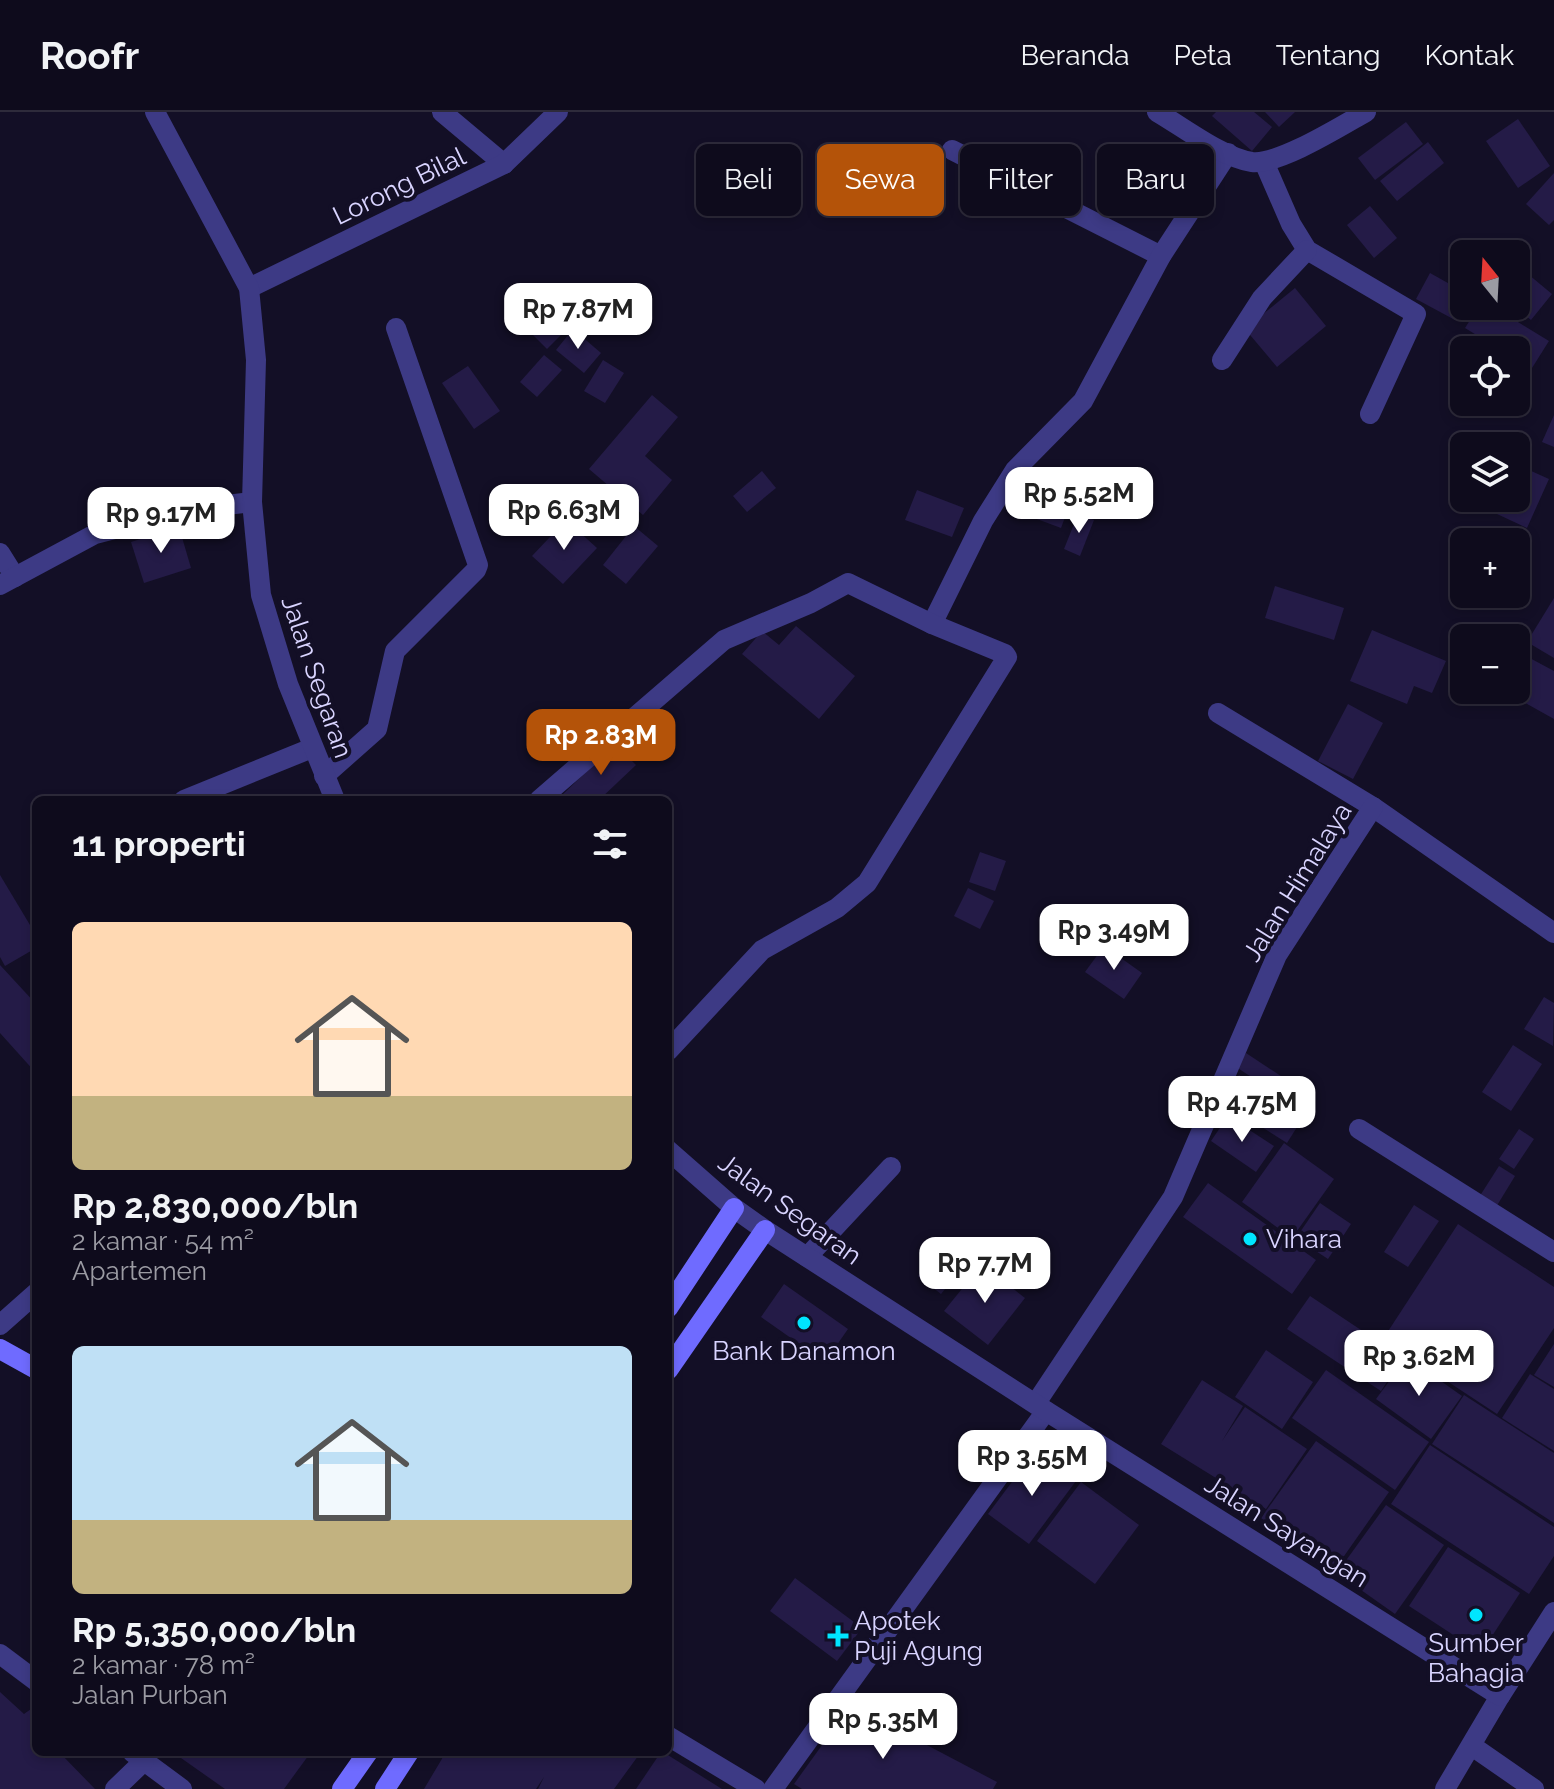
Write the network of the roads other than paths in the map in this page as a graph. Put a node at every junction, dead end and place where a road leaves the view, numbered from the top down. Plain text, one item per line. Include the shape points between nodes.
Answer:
1 (155, 112) edge
2 (442, 112) edge
3 (558, 112) edge
4 (1157, 112) edge
5 (1366, 112) edge
6 (952, 150) dead end
7 (1228, 153) junction
8 (1264, 162) junction
9 (504, 164) junction
10 (1307, 250) junction
11 (1161, 256) junction
12 (249, 288) junction
13 (396, 328) dead end
14 (1222, 360) dead end
15 (1370, 414) dead end
16 (252, 502) junction
17 (0, 553) edge
18 (8, 581) edge
19 (932, 624) junction
20 (1218, 713) dead end
21 (312, 748) junction
22 (324, 776) junction
23 (194, 796) edge
24 (333, 796) edge
25 (544, 796) edge
26 (1373, 807) junction
27 (1554, 933) edge
28 (672, 1047) edge
29 (1359, 1129) dead end
30 (672, 1154) edge
31 (891, 1167) dead end
32 (734, 1208) junction
33 (765, 1230) junction
34 (1554, 1252) edge
35 (807, 1257) junction
36 (32, 1297) edge
37 (672, 1302) edge
38 (0, 1325) edge
39 (0, 1349) edge
40 (672, 1364) edge
41 (32, 1367) edge
42 (1041, 1407) junction
43 (1554, 1612) edge
44 (1547, 1635) edge
45 (0, 1654) edge
46 (32, 1678) edge
47 (1500, 1696) junction
48 (672, 1738) edge
49 (1472, 1746) junction
50 (138, 1756) edge
51 (365, 1756) edge
52 (406, 1756) edge
53 (115, 1789) edge
54 (182, 1789) edge
55 (342, 1789) edge
56 (385, 1789) edge
57 (756, 1789) edge
58 (773, 1789) edge
59 (1445, 1789) edge
60 (1534, 1789) edge

1 - 12 street, Jalan Segaran
2 - 9 street
3 - 9 street, Lorong Bilal
4 - 7 street
5 - 8 street
6 - 11 street
7 - 8 street
7 - 11 street
8 - 10 street
9 - 12 street, Lorong Bilal
10 - 14 street via 1262,298
10 - 15 street via 1416,314
11 - 19 street via 1083,401 1015,470 983,521
12 - 16 street, Jalan Segaran via 256,360
13 - 22 street via 478,565 395,651 377,729
16 - 18 street via 192,509 95,534
16 - 21 street, Jalan Segaran via 265,615
17 - 18 street
19 - 25 street via 853,585 842,586 724,640
19 - 28 street via 1005,654 1006,662 867,883 837,908 762,950
20 - 26 street
21 - 22 street, Jalan Segaran
21 - 23 street
22 - 24 street, Jalan Segaran
26 - 27 street
26 - 42 street, Jalan Himalaya via 1277,955 1173,1197
29 - 34 street
30 - 32 street, Jalan Segaran
31 - 35 street
32 - 33 street, Jalan Segaran
32 - 37 main road
33 - 35 street, Jalan Segaran
33 - 40 main road
35 - 42 street, Jalan Segaran
36 - 38 street
39 - 41 main road
42 - 47 street, Jalan Sayangan
42 - 58 street, Jalan Himalaya
43 - 44 street
44 - 47 street
45 - 46 street
47 - 49 street
48 - 57 street
49 - 59 street
49 - 60 street
50 - 53 street
50 - 54 street
51 - 55 main road
52 - 56 main road

